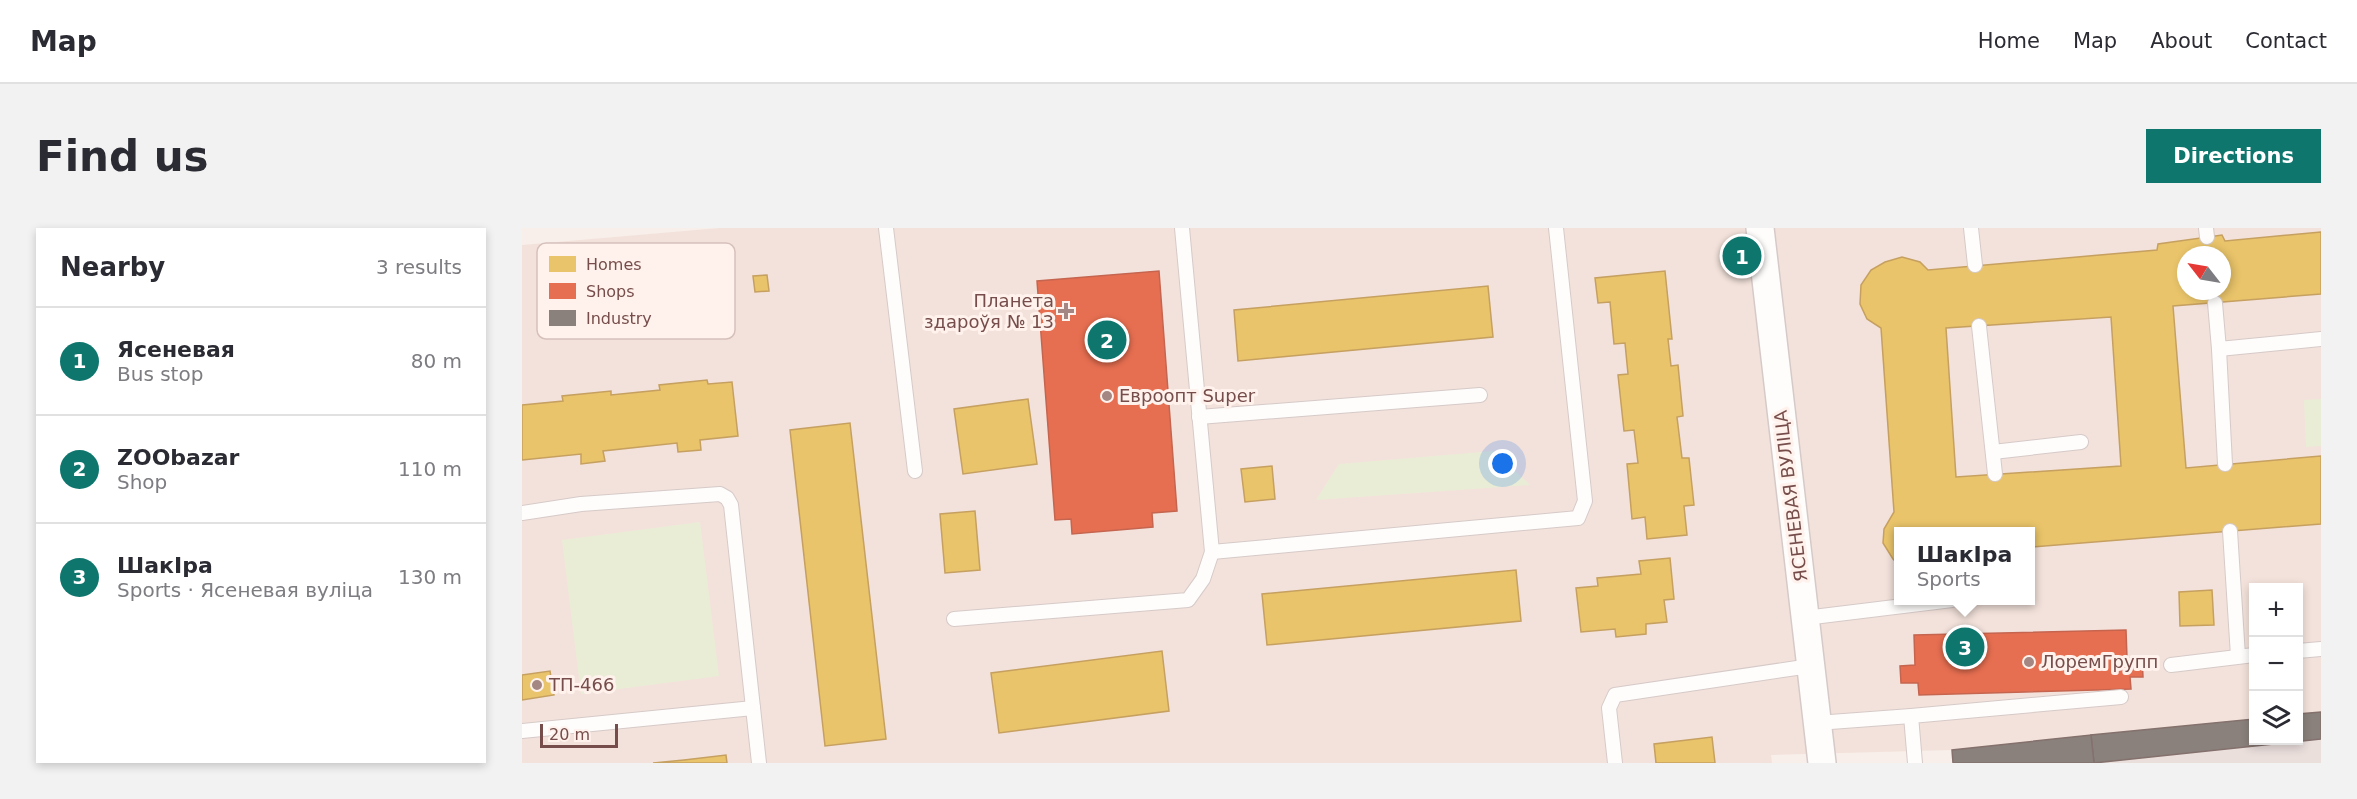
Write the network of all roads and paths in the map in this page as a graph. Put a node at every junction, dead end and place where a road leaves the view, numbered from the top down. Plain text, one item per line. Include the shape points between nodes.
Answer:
1 (886, 228) edge
2 (1182, 228) edge
3 (1556, 228) edge
4 (1760, 228) edge
5 (1971, 228) edge
6 (1975, 265) dead end
7 (2215, 303) dead end
8 (1979, 326) dead end
9 (2321, 339) edge
10 (2219, 349) junction
11 (1480, 395) dead end
12 (1199, 417) junction
13 (2081, 442) dead end
14 (1993, 452) junction
15 (2225, 464) dead end
16 (915, 471) dead end
17 (1995, 474) dead end
18 (522, 513) edge
19 (2230, 531) dead end
20 (1212, 552) junction
21 (1911, 605) edge
22 (1805, 618) junction
23 (954, 619) dead end
24 (2321, 649) edge
25 (2303, 651) edge
26 (2249, 655) edge
27 (2238, 656) junction
28 (2170, 665) dead end
29 (1810, 666) junction
30 (2121, 697) dead end
31 (753, 708) junction
32 (1911, 716) junction
33 (1817, 723) junction
34 (522, 731) edge
35 (1610, 762) edge
36 (759, 763) edge
37 (1822, 763) edge
38 (1915, 763) edge

1 - 16 lane
2 - 12 lane
3 - 20 lane via 1585,501 1578,518
4 - 22 street, ЯСЕНЕВАЯ ВУЛІЦА
5 - 6 lane
7 - 10 lane
8 - 14 lane
9 - 10 lane
10 - 15 lane
11 - 12 lane
12 - 20 lane
13 - 14 lane
14 - 17 lane
18 - 31 lane via 581,504 720,494 727,498 731,505
19 - 27 lane
20 - 23 lane via 1203,579 1188,600
21 - 22 lane
22 - 29 street, ЯСЕНЕВАЯ ВУЛІЦА
24 - 25 lane
26 - 27 lane
27 - 28 lane
29 - 33 street, ЯСЕНЕВАЯ ВУЛІЦА
29 - 35 lane via 1615,695 1609,708
30 - 32 lane
31 - 34 lane
31 - 36 lane
32 - 33 lane
32 - 38 lane
33 - 37 street, ЯСЕНЕВАЯ ВУЛІЦА

